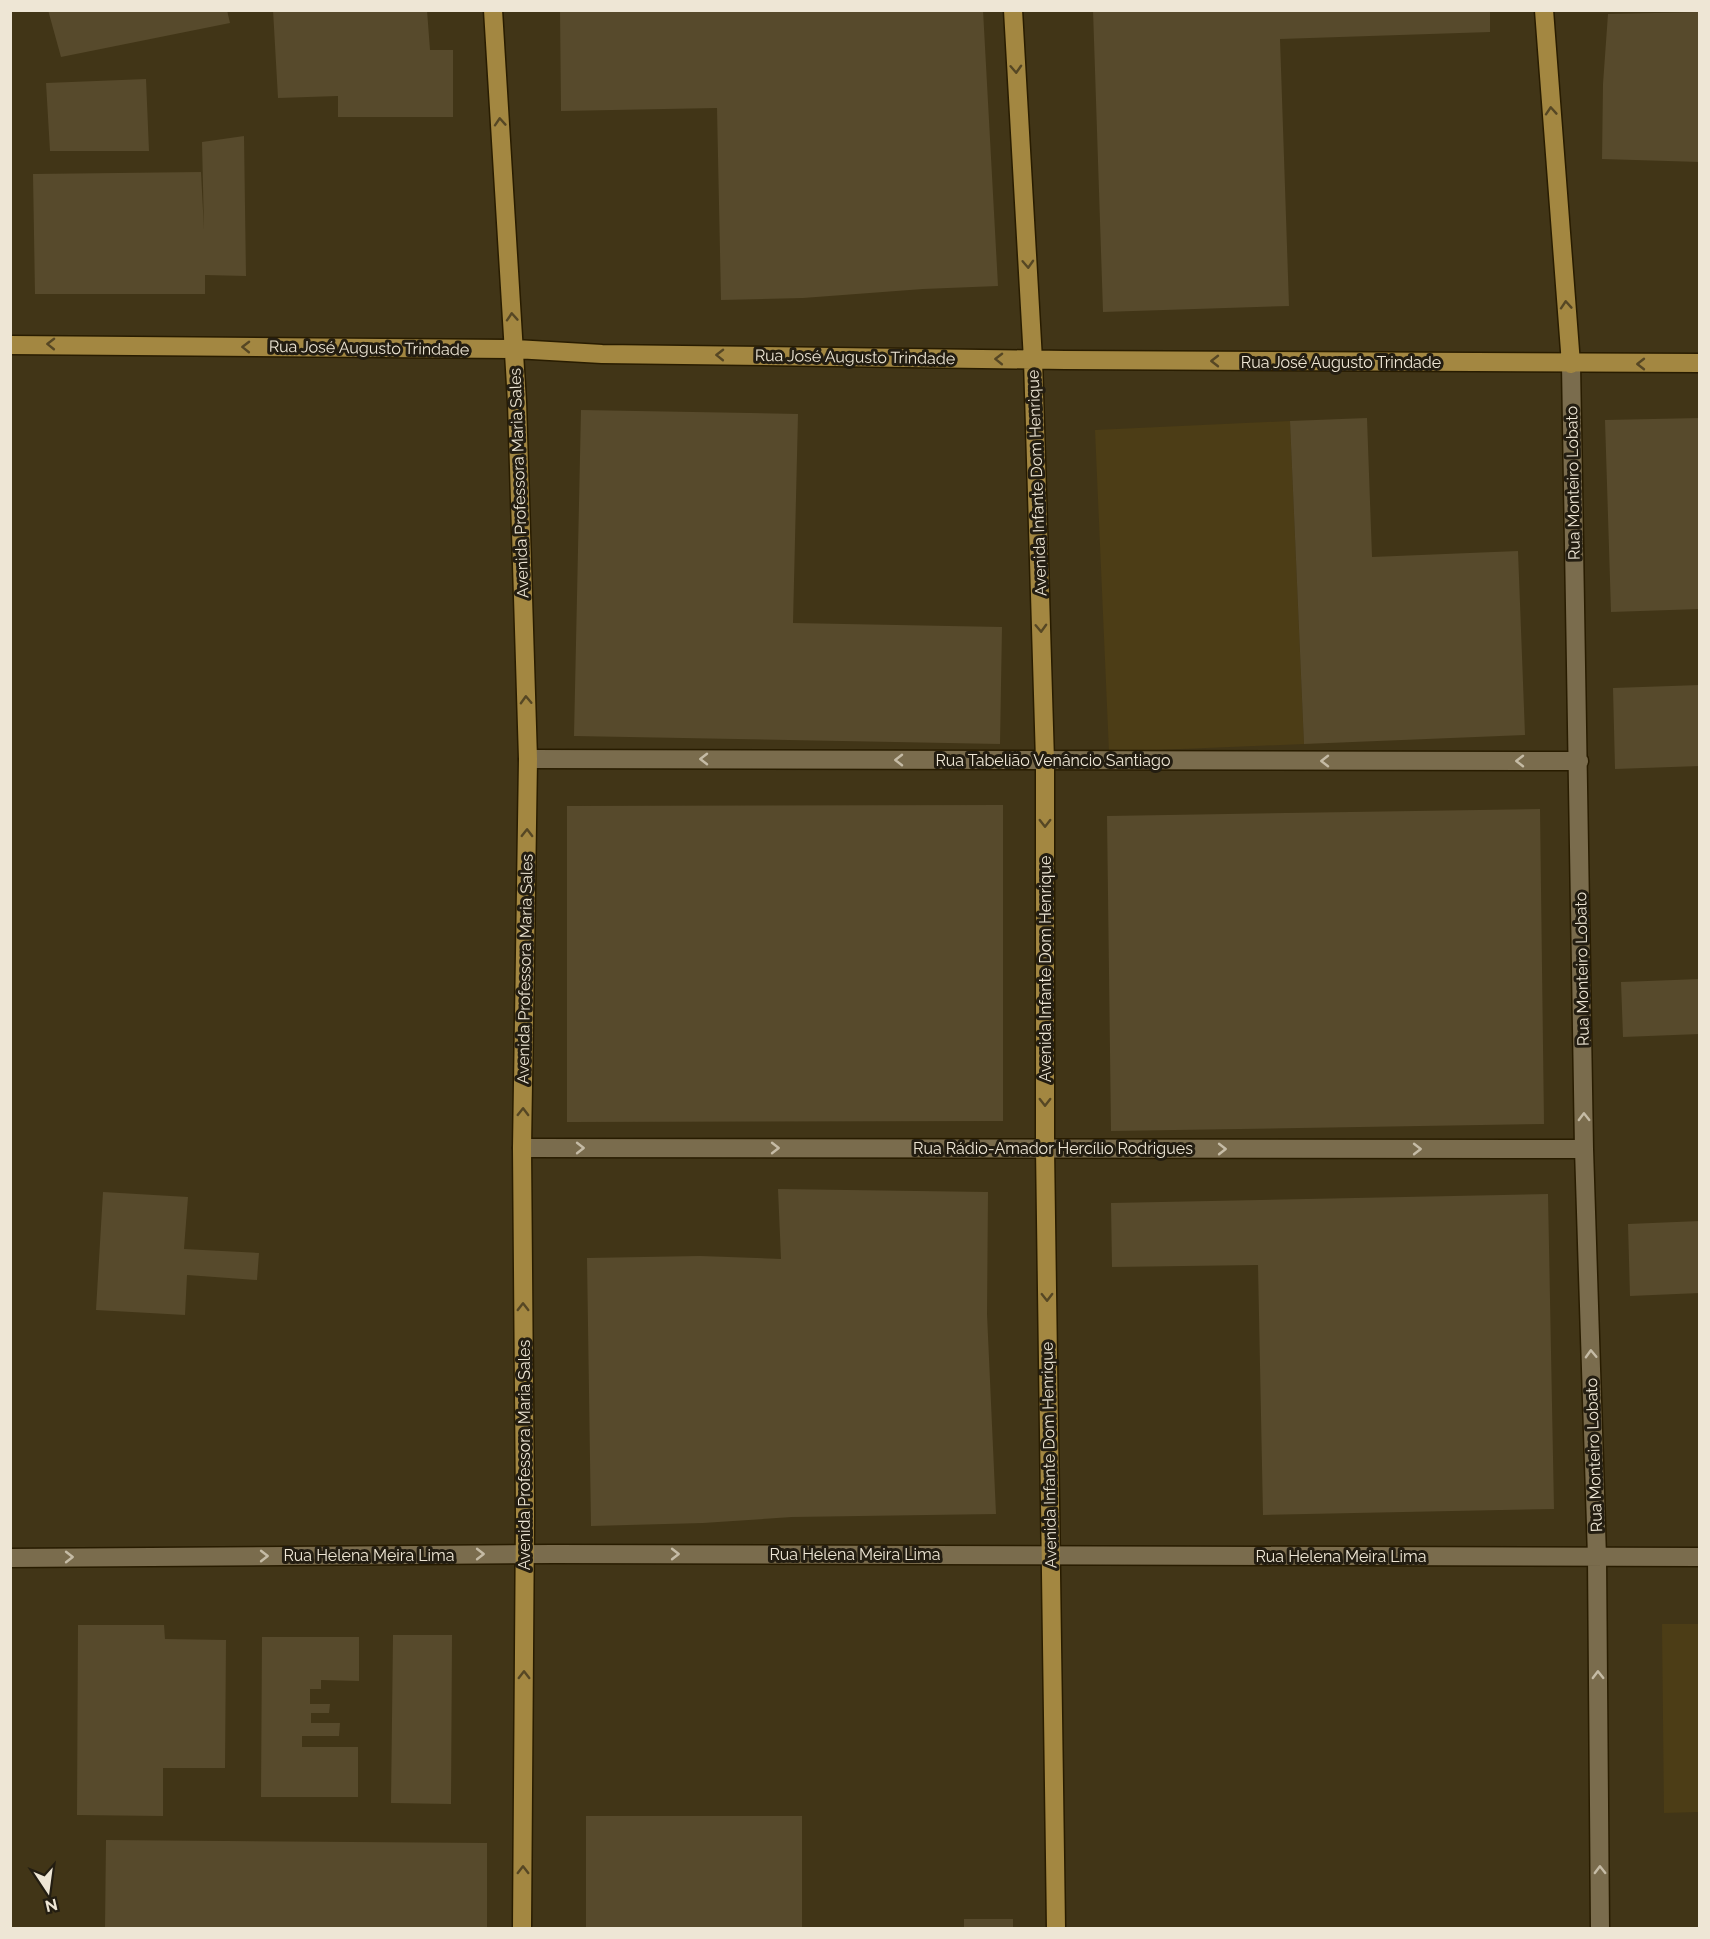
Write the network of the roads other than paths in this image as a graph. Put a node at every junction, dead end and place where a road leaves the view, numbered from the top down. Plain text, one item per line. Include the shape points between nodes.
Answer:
1 (493, 10) edge
2 (1013, 10) edge
3 (1544, 10) edge
4 (10, 345) edge
5 (514, 349) junction
6 (1033, 360) junction
7 (1700, 363) edge
8 (1571, 364) junction
9 (528, 759) junction
10 (1045, 760) junction
11 (1579, 761) junction
12 (522, 1148) junction
13 (1045, 1149) junction
14 (1584, 1149) junction
15 (525, 1554) junction
16 (1050, 1555) junction
17 (1597, 1557) junction
18 (1700, 1557) edge
19 (10, 1558) edge
20 (522, 1929) edge
21 (1056, 1929) edge
22 (1600, 1929) edge

5 -> 1 main road, Avenida Professora Maria Sales
2 -> 6 main road, Avenida Infante Dom Henrique
8 -> 3 main road, Rua Monteiro Lobato
5 -> 4 main road, Rua José Augusto Trindade
6 -> 5 main road, Rua José Augusto Trindade via 602,354
9 -> 5 main road, Avenida Professora Maria Sales
8 -> 6 main road, Rua José Augusto Trindade
6 -> 10 main road, Avenida Infante Dom Henrique
7 -> 8 main road, Rua José Augusto Trindade
8 - 11 street, Rua Monteiro Lobato
10 -> 9 street, Rua Tabelião Venâncio Santiago
12 -> 9 main road, Avenida Professora Maria Sales
11 -> 10 street, Rua Tabelião Venâncio Santiago
10 -> 13 main road, Avenida Infante Dom Henrique
14 -> 11 street, Rua Monteiro Lobato
12 -> 13 street, Rua Rádio-Amador Hercílio Rodrigues
15 -> 12 main road, Avenida Professora Maria Sales
13 -> 14 street, Rua Rádio-Amador Hercílio Rodrigues
13 -> 16 main road, Avenida Infante Dom Henrique
17 -> 14 street, Rua Monteiro Lobato
15 -> 16 street, Rua Helena Meira Lima
19 -> 15 street, Rua Helena Meira Lima
20 -> 15 main road, Avenida Professora Maria Sales
16 - 17 street, Rua Helena Meira Lima
16 - 21 main road, Avenida Infante Dom Henrique
17 - 18 street, Rua Helena Meira Lima
22 -> 17 street, Rua Monteiro Lobato

